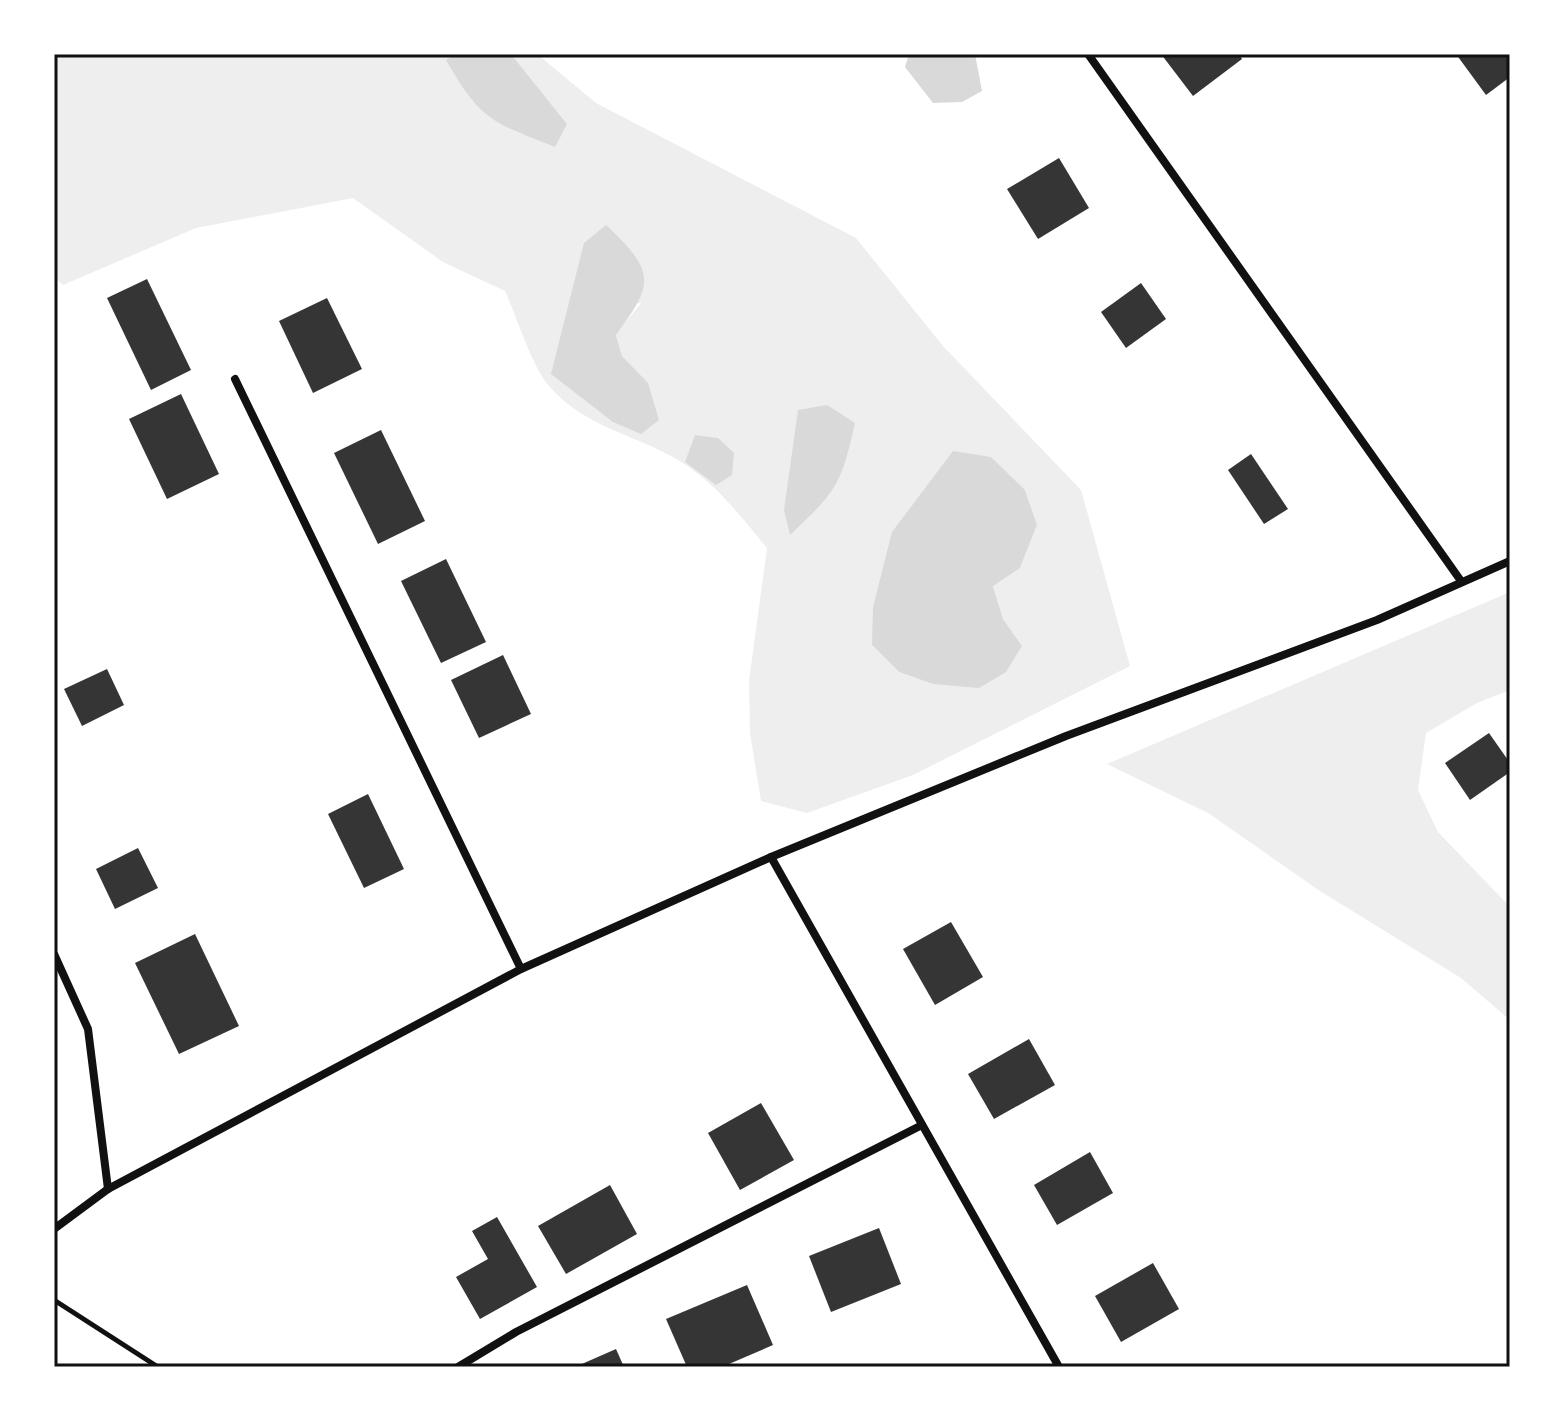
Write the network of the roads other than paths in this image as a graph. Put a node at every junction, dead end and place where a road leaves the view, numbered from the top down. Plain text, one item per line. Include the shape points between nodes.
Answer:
1 (1088, 54) edge
2 (235, 379) dead end
3 (1510, 561) edge
4 (1461, 581) junction
5 (771, 857) junction
6 (54, 954) edge
7 (521, 969) junction
8 (922, 1125) junction
9 (108, 1189) junction
10 (54, 1229) edge
11 (458, 1367) edge
12 (1059, 1367) edge

1 - 4 street
2 - 7 street
3 - 4 street
4 - 5 street via 1377,620 1066,736
5 - 7 street
5 - 8 street
6 - 9 street via 88,1029
7 - 9 street
8 - 11 street via 516,1332
8 - 12 street
9 - 10 street

